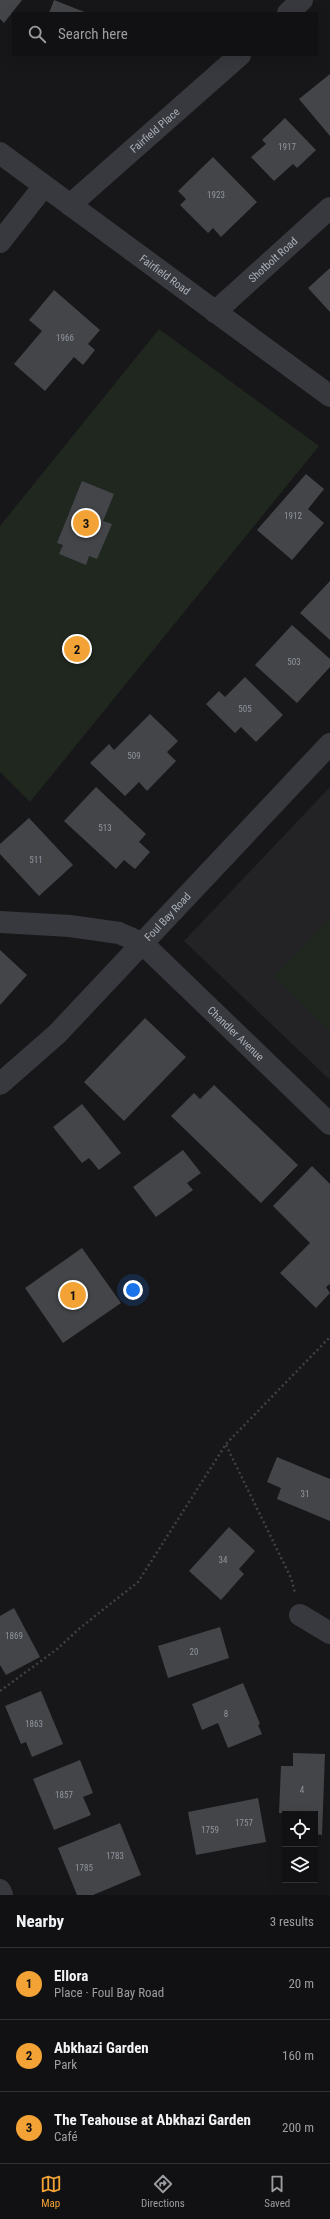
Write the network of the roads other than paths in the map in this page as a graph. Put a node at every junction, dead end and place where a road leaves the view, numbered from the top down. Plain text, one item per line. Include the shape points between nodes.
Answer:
1 (302, 0) edge
2 (289, 12) edge
3 (239, 56) edge
4 (0, 153) edge
5 (44, 186) junction
6 (70, 205) junction
7 (330, 208) edge
8 (0, 242) edge
9 (215, 312) junction
10 (330, 396) edge
11 (330, 744) edge
12 (0, 922) edge
13 (142, 943) junction
14 (0, 1084) edge
15 (330, 1124) edge
16 (300, 1615) road end
17 (330, 1633) edge
18 (0, 1890) edge
19 (2, 1895) edge

1 - 2 street
3 - 6 street, Fairfield Place
4 - 5 street, Fairfield Road
5 - 6 street, Fairfield Road
5 - 8 street
6 - 9 street, Fairfield Road
7 - 9 street, Shotbolt Road
9 - 10 street, Fairfield Road
11 - 13 street, Foul Bay Road
12 - 13 street via 70,926 119,933
13 - 14 street, Foul Bay Road via 57,1034
13 - 15 street, Chandler Avenue
16 - 17 street
18 - 19 street

